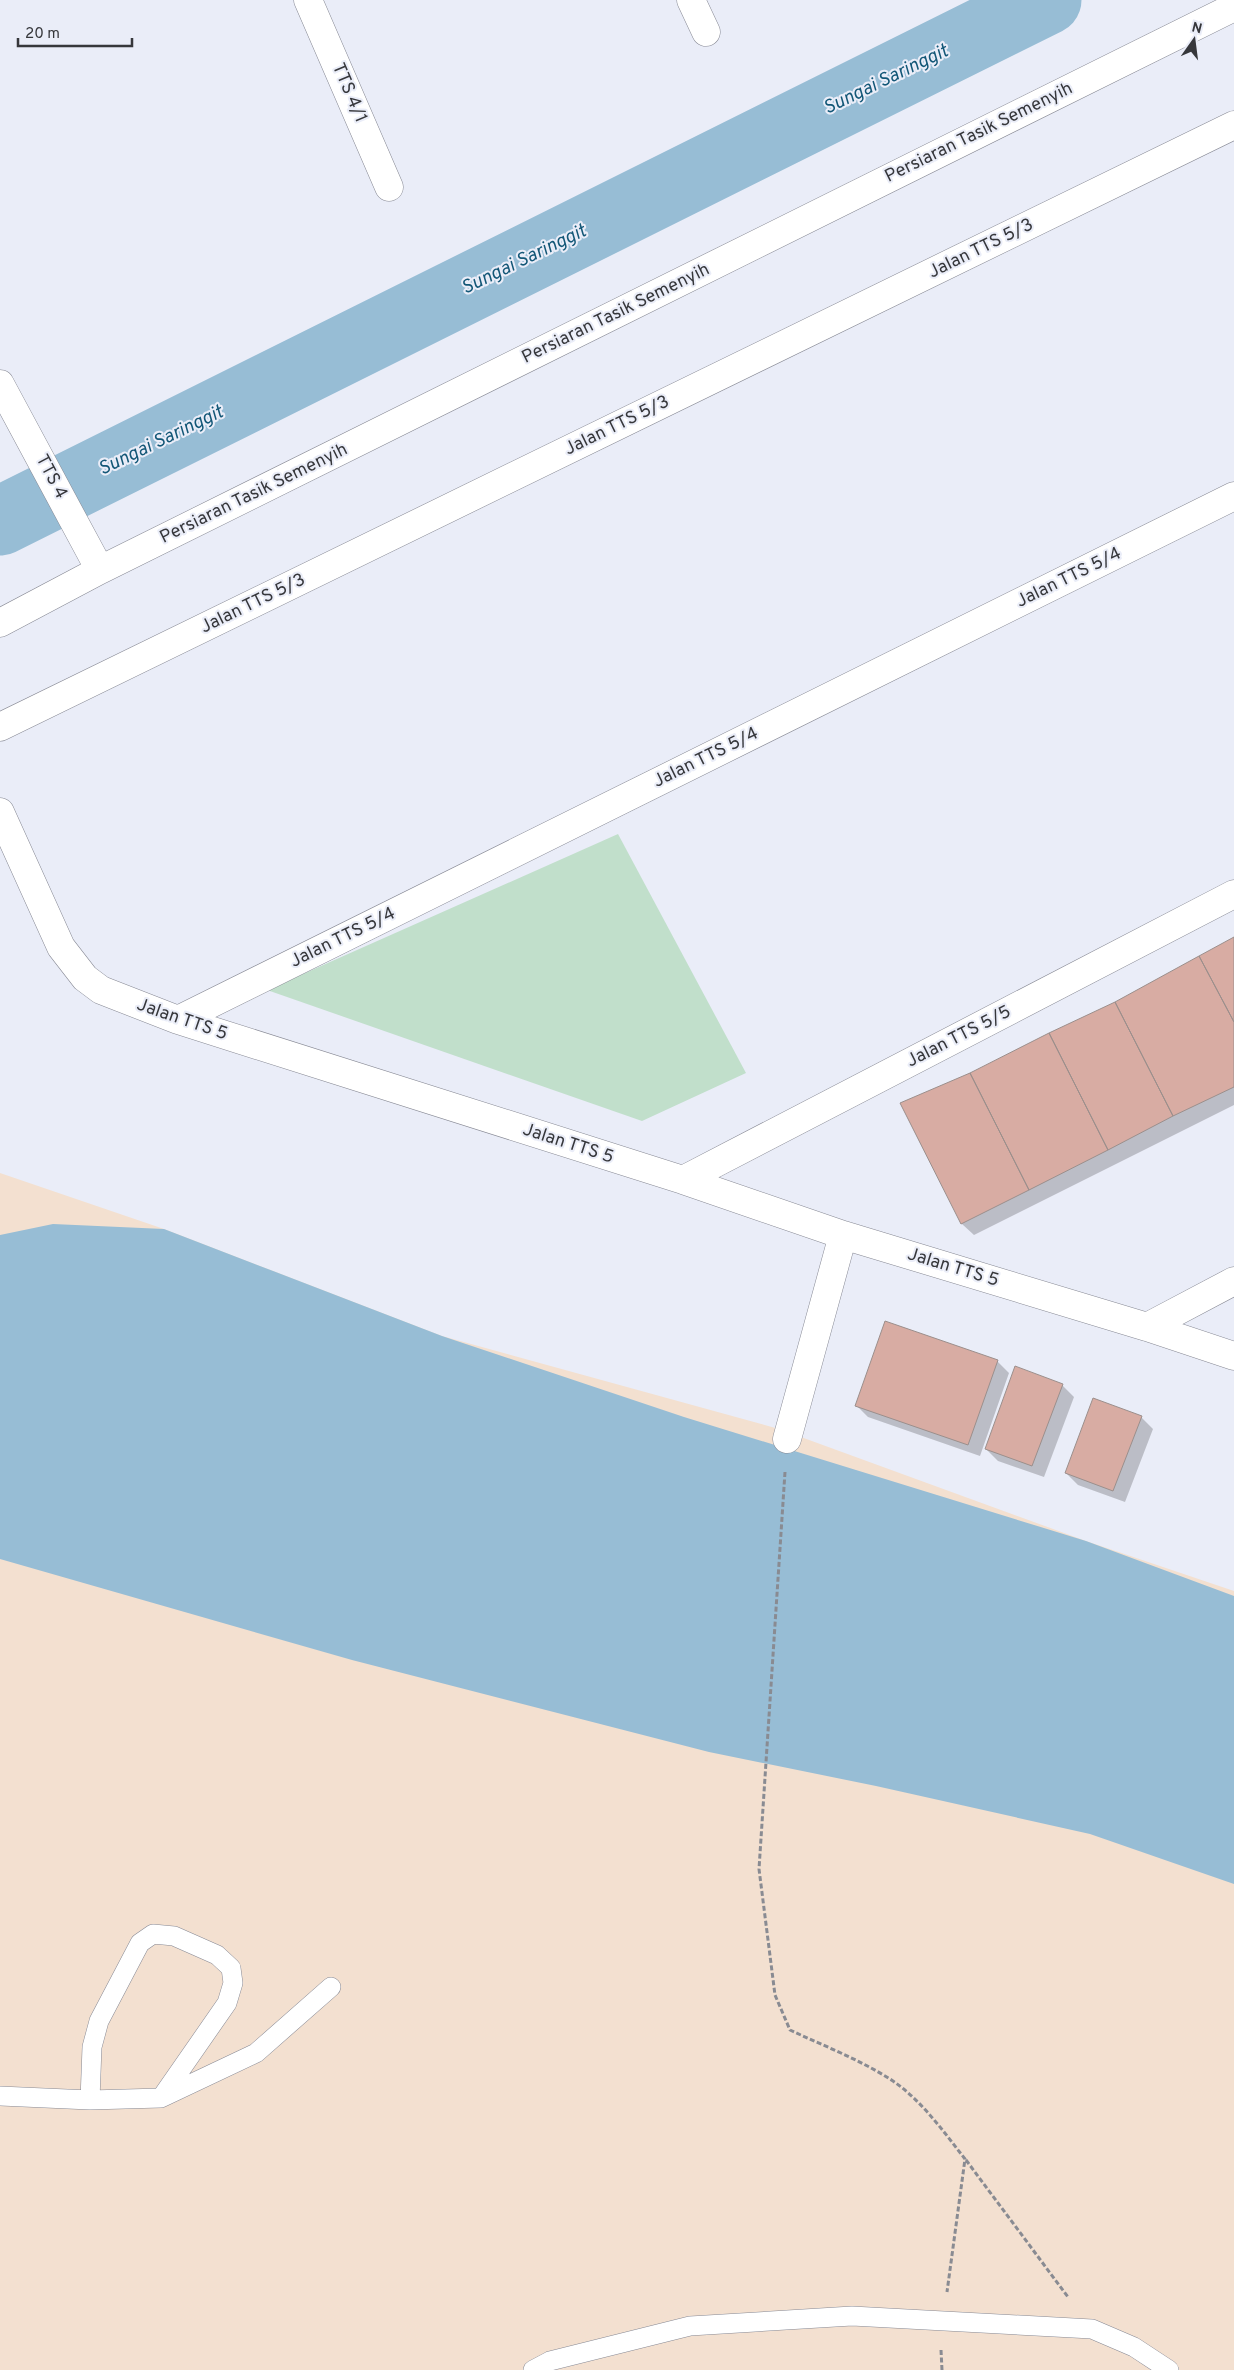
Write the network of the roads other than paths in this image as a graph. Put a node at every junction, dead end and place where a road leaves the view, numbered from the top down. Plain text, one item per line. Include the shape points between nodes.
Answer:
1 (308, 0) edge
2 (691, 0) edge
3 (1234, 7) edge
4 (706, 32) dead end
5 (1234, 125) edge
6 (389, 187) dead end
7 (0, 384) edge
8 (1234, 496) edge
9 (100, 570) junction
10 (0, 623) edge
11 (0, 727) edge
12 (0, 812) edge
13 (1234, 894) edge
14 (178, 1020) junction
15 (683, 1180) junction
16 (843, 1235) junction
17 (1234, 1281) edge
18 (1147, 1326) junction
19 (1234, 1356) edge
20 (787, 1439) road end
21 (331, 1987) dead end
22 (0, 2096) edge
23 (161, 2098) junction
24 (90, 2100) junction
25 (533, 2370) edge
26 (1169, 2370) edge

1 - 6 street, TTS 4/1
2 - 4 street
3 - 9 street, Persiaran Tasik Semenyih
5 - 11 street, Jalan TTS 5/3
7 - 9 street, TTS 4
8 - 14 street, Jalan TTS 5/4
9 - 10 street, Persiaran Tasik Semenyih
12 - 14 street, Jalan TTS 5 via 61,947 85,978 101,990
13 - 15 street, Jalan TTS 5/5
14 - 15 street, Jalan TTS 5
15 - 16 street, Jalan TTS 5
16 - 18 street, Jalan TTS 5
16 - 20 street
17 - 18 street
18 - 19 street, Jalan TTS 5
21 - 23 lane via 256,2053
22 - 24 lane
23 - 24 lane
23 - 24 lane via 227,2002 233,1983 231,1968 217,1955 174,1936 153,1934 140,1943 99,2021 92,2048
25 - 26 lane via 550,2361 690,2326 852,2316 1092,2330 1134,2347

